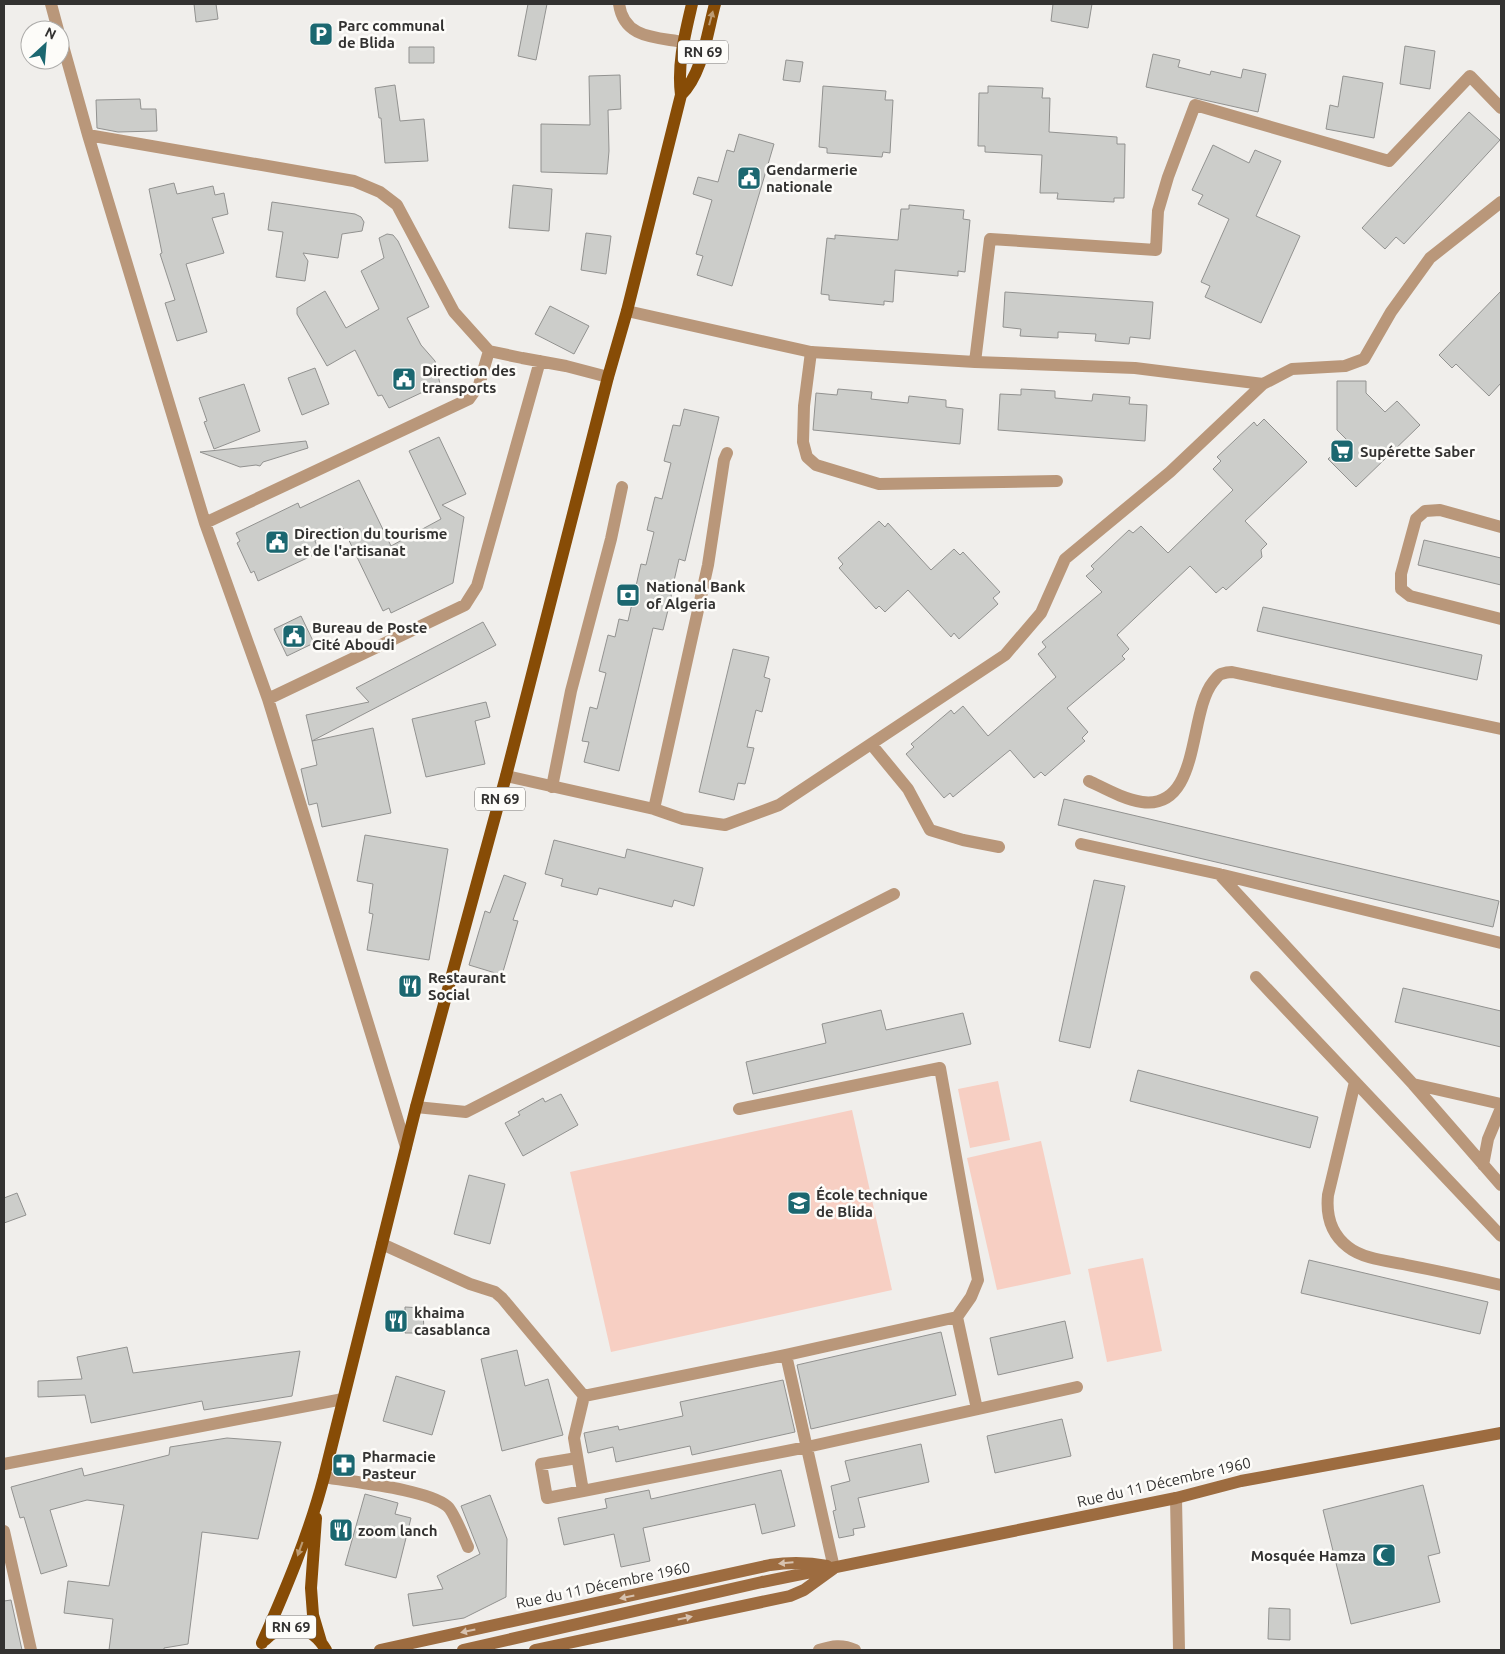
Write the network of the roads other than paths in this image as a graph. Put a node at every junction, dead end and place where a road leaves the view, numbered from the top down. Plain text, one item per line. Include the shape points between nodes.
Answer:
1 (51, 4) edge
2 (620, 4) edge
3 (692, 4) edge
4 (715, 4) edge
5 (55, 20) edge
6 (683, 42) junction
7 (70, 70) edge
8 (681, 95) junction
9 (1501, 108) edge
10 (88, 135) junction
11 (1501, 202) edge
12 (627, 311) junction
13 (489, 351) junction
14 (811, 352) junction
15 (540, 361) junction
16 (975, 362) junction
17 (608, 377) junction
18 (1263, 384) junction
19 (727, 453) dead end
20 (1057, 481) dead end
21 (622, 487) dead end
22 (205, 523) junction
23 (1501, 527) edge
24 (1501, 619) edge
25 (268, 699) junction
26 (1501, 729) edge
27 (871, 744) junction
28 (506, 776) junction
29 (1089, 781) dead end
30 (552, 787) junction
31 (654, 809) junction
32 (1081, 844) dead end
33 (999, 846) dead end
34 (1219, 874) junction
35 (894, 894) dead end
36 (1501, 943) edge
37 (1256, 978) dead end
38 (1355, 1082) junction
39 (1413, 1084) junction
40 (1501, 1104) edge
41 (416, 1108) junction
42 (1501, 1108) edge
43 (739, 1109) dead end
44 (406, 1147) junction
45 (1483, 1165) junction
46 (1501, 1185) edge
47 (1501, 1236) edge
48 (382, 1244) junction
49 (1501, 1284) edge
50 (957, 1317) junction
51 (786, 1355) junction
52 (1078, 1387) dead end
53 (584, 1396) junction
54 (343, 1399) junction
55 (977, 1409) junction
56 (1501, 1433) edge
57 (807, 1447) junction
58 (577, 1458) junction
59 (4, 1464) edge
60 (324, 1477) junction
61 (583, 1491) junction
62 (1176, 1498) junction
63 (317, 1503) junction
64 (4, 1531) edge
65 (468, 1547) dead end
66 (834, 1568) junction
67 (260, 1646) edge
68 (326, 1648) edge
69 (31, 1650) edge
70 (380, 1650) edge
71 (463, 1650) edge
72 (535, 1650) edge
73 (819, 1650) edge
74 (855, 1650) edge
75 (1180, 1650) edge

1 - 5 street
2 - 6 street via 624,19 635,31
3 - 6 main road, RN 69
8 -> 4 main road, RN 69 via 698,70
6 - 8 main road, RN 69 via 679,72
7 - 10 street
8 - 12 main road, RN 69
9 - 16 street via 1470,76 1389,161 1195,105 1158,211 1156,250 990,239
10 - 13 street via 354,181 380,192 397,205 454,312
10 - 22 street
11 - 18 street via 1430,258 1391,312 1364,359 1345,366 1292,369
12 - 14 street
12 - 17 main road, RN 69
13 - 15 street
13 - 22 street via 479,385 469,399
14 - 16 street
14 - 20 street via 803,442 807,457 816,465 880,484
15 - 17 street
15 - 25 street via 477,586 465,605
16 - 18 street via 1135,368
17 - 28 main road, RN 69
18 - 27 street via 1170,472 1065,558 1040,614 1005,655
19 - 31 street via 708,565
21 - 30 street via 571,691
22 - 25 street
23 - 24 street via 1440,510 1425,511 1416,518 1401,574 1401,589 1410,596
25 - 44 street
26 - 29 street via 1232,672 1220,674 1209,687 1185,775 1174,791 1158,802 1142,802
27 - 31 street via 779,805 725,825 683,819
27 - 33 street via 908,790 930,830
28 - 30 street
28 - 41 main road, RN 69
30 - 31 street
32 - 34 street
34 - 36 street
34 - 39 street
35 - 41 street via 466,1112
37 - 38 street
38 - 47 street
38 - 49 street via 1328,1195 1327,1207 1340,1240 1360,1254
39 - 40 street
39 - 45 street
41 - 44 main road, RN 69
42 - 45 street via 1488,1139
43 - 50 street via 940,1068 978,1280
44 - 48 main road, RN 69
45 - 46 street
48 - 53 street via 495,1292
48 - 54 main road, RN 69
50 - 51 street
50 - 55 street
51 - 53 street
51 - 57 street
52 - 55 street
53 - 58 street via 574,1438
54 - 59 street
54 - 60 main road, RN 69
55 - 57 street
56 - 62 main road, Rue du 11 Décembre 1960 via 1241,1481
57 - 61 street
57 - 66 street
58 - 61 street
58 - 61 street via 542,1464 548,1498
60 - 63 main road, RN 69
60 - 65 street via 437,1500 449,1506
62 - 66 main road, Rue du 11 Décembre 1960
62 - 75 street
63 -> 67 main road
63 - 68 main road via 311,1588 313,1614
64 - 69 street
66 -> 70 main road, Rue du 11 Décembre 1960 via 802,1562 770,1565
66 - 71 main road, Rue du 11 Décembre 1960
72 -> 66 main road, Rue du 11 Décembre 1960 via 790,1596
67 - 68 main road, RN 69 via 270,1635 290,1626 312,1634
73 - 74 street via 832,1646

